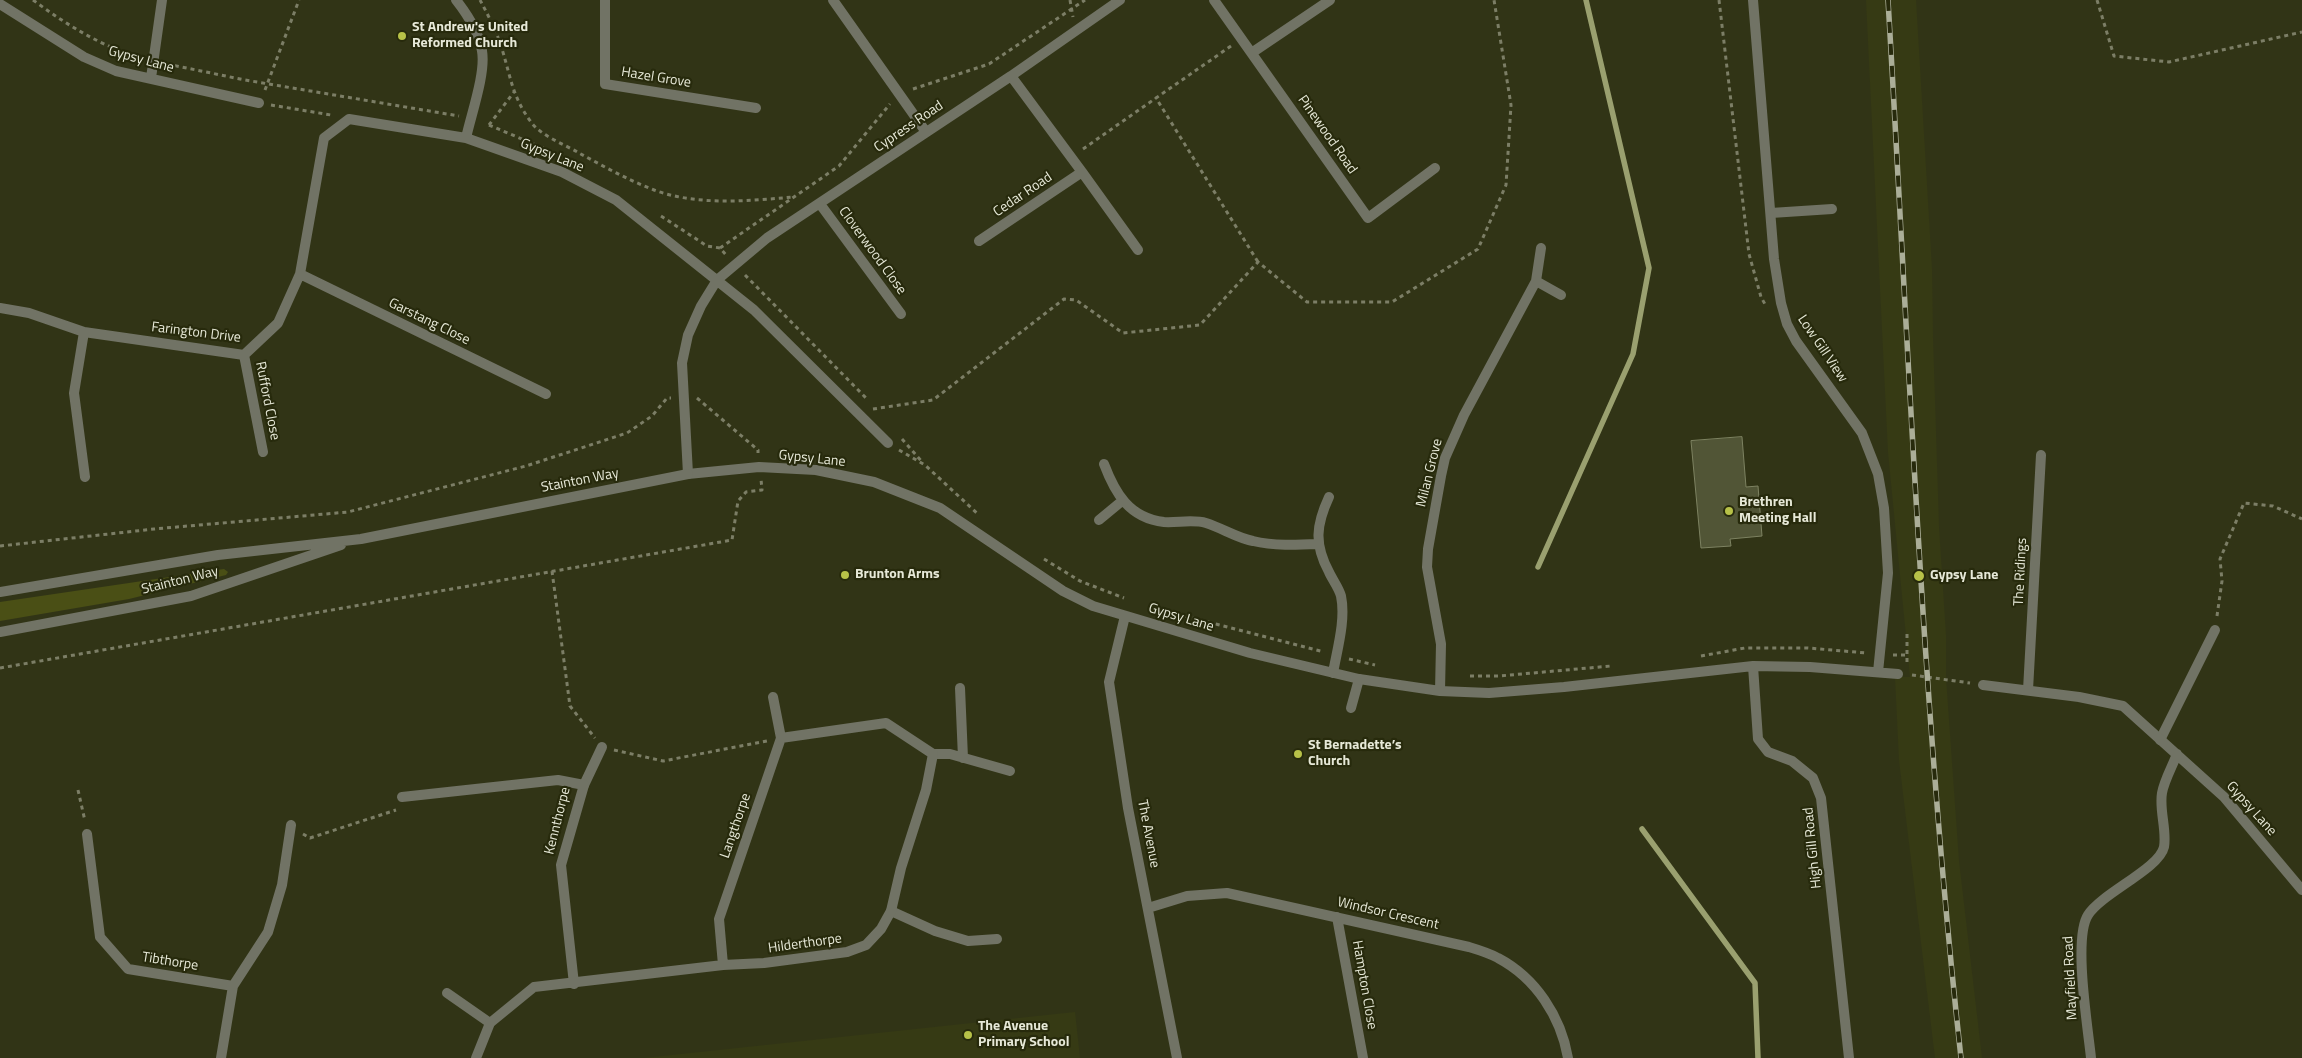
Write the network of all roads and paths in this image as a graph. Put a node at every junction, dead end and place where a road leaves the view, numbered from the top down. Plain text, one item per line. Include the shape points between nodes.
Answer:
1 (33, 0) edge
2 (162, 0) edge
3 (299, 0) edge
4 (456, 0) edge
5 (480, 0) edge
6 (605, 0) edge
7 (833, 0) edge
8 (1085, 0) edge
9 (1120, 0) edge
10 (1214, 0) edge
11 (1330, 0) edge
12 (1494, 0) edge
13 (1719, 0) edge
14 (1753, 0) edge
15 (2097, 0) edge
16 (0, 4) edge
17 (2302, 32) edge
18 (1242, 39) junction
19 (1252, 52) junction
20 (154, 62) junction
21 (1012, 76) junction
22 (152, 78) junction
23 (267, 84) junction
24 (514, 92) junction
25 (898, 94) junction
26 (1156, 98) junction
27 (260, 103) junction
28 (756, 108) dead end
29 (349, 118) junction
30 (471, 118) junction
31 (926, 132) junction
32 (466, 138) junction
33 (1071, 157) junction
34 (1436, 168) dead end
35 (1082, 172) junction
36 (796, 197) junction
37 (820, 204) junction
38 (1832, 209) dead end
39 (1771, 213) junction
40 (979, 241) dead end
41 (720, 248) dead end
42 (1541, 248) dead end
43 (1138, 250) dead end
44 (1258, 262) junction
45 (734, 266) junction
46 (300, 274) junction
47 (717, 280) junction
48 (1536, 281) junction
49 (1561, 295) dead end
50 (0, 308) edge
51 (901, 314) dead end
52 (1786, 324) junction
53 (84, 332) junction
54 (244, 355) junction
55 (546, 394) dead end
56 (682, 398) junction
57 (875, 408) junction
58 (881, 415) dead end
59 (862, 416) junction
60 (900, 436) dead end
61 (888, 443) joint
62 (263, 452) dead end
63 (2042, 455) dead end
64 (1104, 464) dead end
65 (925, 465) junction
66 (759, 468) junction
67 (688, 474) junction
68 (85, 477) dead end
69 (1328, 498) dead end
70 (1122, 501) junction
71 (985, 519) dead end
72 (2302, 519) edge
73 (1099, 520) dead end
74 (361, 539) junction
75 (1318, 544) junction
76 (0, 546) edge
77 (1039, 556) dead end
78 (552, 571) junction
79 (0, 592) edge
80 (1128, 600) dead end
81 (1175, 614) dead end
82 (1124, 616) junction
83 (2215, 630) joint
84 (0, 632) edge
85 (1907, 634) dead end
86 (1880, 655) junction
87 (1908, 655) junction
88 (1336, 656) junction
89 (1692, 657) dead end
90 (1617, 665) dead end
91 (1377, 666) dead end
92 (1753, 666) junction
93 (0, 668) edge
94 (1878, 672) junction
95 (1333, 673) junction
96 (1902, 674) junction
97 (1441, 676) junction
98 (1359, 679) junction
99 (1983, 685) joint
100 (960, 688) dead end
101 (2028, 690) junction
102 (1440, 691) junction
103 (773, 697) dead end
104 (1351, 708) dead end
105 (780, 738) junction
106 (2160, 740) junction
107 (602, 747) junction
108 (932, 754) junction
109 (2177, 754) junction
110 (963, 758) junction
111 (1010, 771) dead end
112 (584, 785) junction
113 (78, 790) dead end
114 (402, 798) joint
115 (291, 825) joint
116 (88, 834) joint
117 (2302, 890) edge
118 (1148, 908) junction
119 (892, 911) junction
120 (1337, 917) junction
121 (997, 939) dead end
122 (724, 965) junction
123 (574, 984) junction
124 (233, 986) junction
125 (447, 992) dead end
126 (490, 1023) junction
127 (221, 1058) edge
128 (476, 1058) edge
129 (1177, 1058) edge
130 (1362, 1058) edge
131 (1568, 1058) edge
132 (1849, 1058) edge
133 (2091, 1058) edge

1 - 20 path via 67,26 112,49
2 - 20 street
3 - 23 path
4 - 30 street via 469,16 482,52
5 - 24 path via 502,48
6 - 28 street, Hazel Grove via 605,84
7 - 25 street
8 - 25 path via 988,64
9 - 21 street, Cypress Road
10 - 18 street, Pinewood Road
11 - 19 street
12 - 44 path via 1511,114 1506,185 1478,249 1392,302 1307,302
13 - 52 path via 1749,254 1761,297 1768,310
14 - 39 street, Low Gill View
15 - 17 path via 2114,56 2169,62
16 - 22 street, Gypsy Lane via 84,57 116,71
18 - 19 street, Pinewood Road
18 - 26 path
19 - 34 street, Pinewood Road via 1368,218
20 - 22 street
20 - 23 path
21 - 31 street, Cypress Road
21 - 33 street
22 - 27 street, Gypsy Lane
23 - 27 path
23 - 30 path
24 - 30 path via 488,125
24 - 36 path via 533,124 547,134 655,190 698,199
25 - 31 street
25 - 36 path via 839,166
26 - 33 path
26 - 44 path
27 - 29 path
29 - 32 street, Gypsy Lane
29 - 46 street, Farington Drive via 324,138
30 - 32 street
31 - 37 street, Cypress Road
32 - 47 street, Gypsy Lane via 562,172 616,200
33 - 35 street
35 - 40 street, Cedar Road
35 - 43 street
36 - 37 path
36 - 41 path
37 - 45 street, Cypress Road via 767,238
37 - 51 street, Cloverwood Close
38 - 39 street
39 - 52 street, Low Gill View via 1774,259
42 - 48 street, Milan Grove
44 - 57 path via 1200,325 1123,333 1076,300 1064,299 933,400
45 - 47 street, Cypress Road
45 - 57 path
46 - 54 street, Farington Drive via 278,323
46 - 55 street, Garstang Close
47 - 56 street via 688,335 682,363
47 - 59 street, Gypsy Lane via 754,310
48 - 49 street
48 - 97 street, Milan Grove via 1464,414 1445,458 1427,567 1441,644
50 - 53 street, Farington Drive via 29,313
52 - 86 street, Low Gill View via 1862,433 1878,474 1884,508 1888,573
53 - 54 street, Farington Drive
53 - 68 street via 74,393
54 - 62 street, Rufford Close
56 - 66 path via 699,398 758,450
56 - 67 street
56 - 76 path via 666,398 652,416 627,434 526,466 348,512
57 - 58 path
57 - 59 path
59 - 61 street, Gypsy Lane
60 - 65 path
61 - 65 path
63 - 101 street, The Ridings
64 - 70 street
65 - 71 path
66 - 67 street, Gypsy Lane
66 - 78 path via 762,490 746,492 738,501 732,540
66 - 82 street, Gypsy Lane via 816,470 874,482 940,508 1063,591 1093,606
67 - 74 street, Stainton Way
69 - 75 street via 1322,513
70 - 73 street
70 - 75 street via 1136,512 1162,522 1204,522 1251,541 1282,546
72 - 83 path via 2273,506 2244,503 2220,559 2222,581
74 - 79 street, Stainton Way via 218,555
74 - 84 street, Stainton Way via 191,596
75 - 88 street via 1340,595 1342,613
77 - 80 path via 1080,581
78 - 93 path
78 - 107 path via 570,706
81 - 88 path
82 - 95 street, Gypsy Lane via 1250,654
82 - 118 street, The Avenue via 1109,682 1128,808
83 - 106 street
85 - 87 path
86 - 87 path
86 - 89 path via 1808,648 1745,648
86 - 94 street, Low Gill View
87 - 96 path
88 - 91 path
88 - 95 street
90 - 97 path via 1499,676
92 - 94 street, Gypsy Lane
92 - 102 street, Gypsy Lane via 1564,688 1489,693
92 - 132 street, High Gill Road via 1758,739 1768,752 1792,760 1813,778 1821,798
94 - 96 street, Gypsy Lane
95 - 98 street, Gypsy Lane
96 - 99 path
97 - 102 street, Milan Grove
98 - 102 street, Gypsy Lane
98 - 104 street
99 - 101 street, Gypsy Lane
100 - 110 street
101 - 106 street, Gypsy Lane via 2123,706
103 - 105 street, Langthorpe
105 - 107 path via 663,761
105 - 108 street via 886,723
105 - 122 street, Langthorpe via 719,919
106 - 109 street, Gypsy Lane
107 - 112 street
108 - 110 street
108 - 119 street, Hilderthorpe via 926,790 901,868
109 - 117 street, Gypsy Lane via 2224,797
109 - 133 street, Mayfield Road via 2162,794 2164,847 2157,858 2100,902 2088,915 2082,931
110 - 111 street
112 - 114 street, Kennthorpe via 558,780
112 - 123 street, Kennthorpe via 561,865
113 - 116 path
114 - 115 path via 400,808 310,838
115 - 124 street via 282,885 268,932
116 - 124 street, Tibthorpe via 100,937 128,969
118 - 120 street, Windsor Crescent via 1187,896 1227,893
118 - 129 street, The Avenue
119 - 121 street via 935,931 968,941
119 - 122 street, Hilderthorpe via 866,945 847,952
120 - 130 street, Hampton Close
120 - 131 street, Windsor Crescent via 1470,947 1498,958 1523,975 1548,1003 1565,1040
122 - 123 street, Hilderthorpe
123 - 126 street, Hilderthorpe via 534,987
124 - 127 street
125 - 126 street
126 - 128 street, Hilderthorpe

